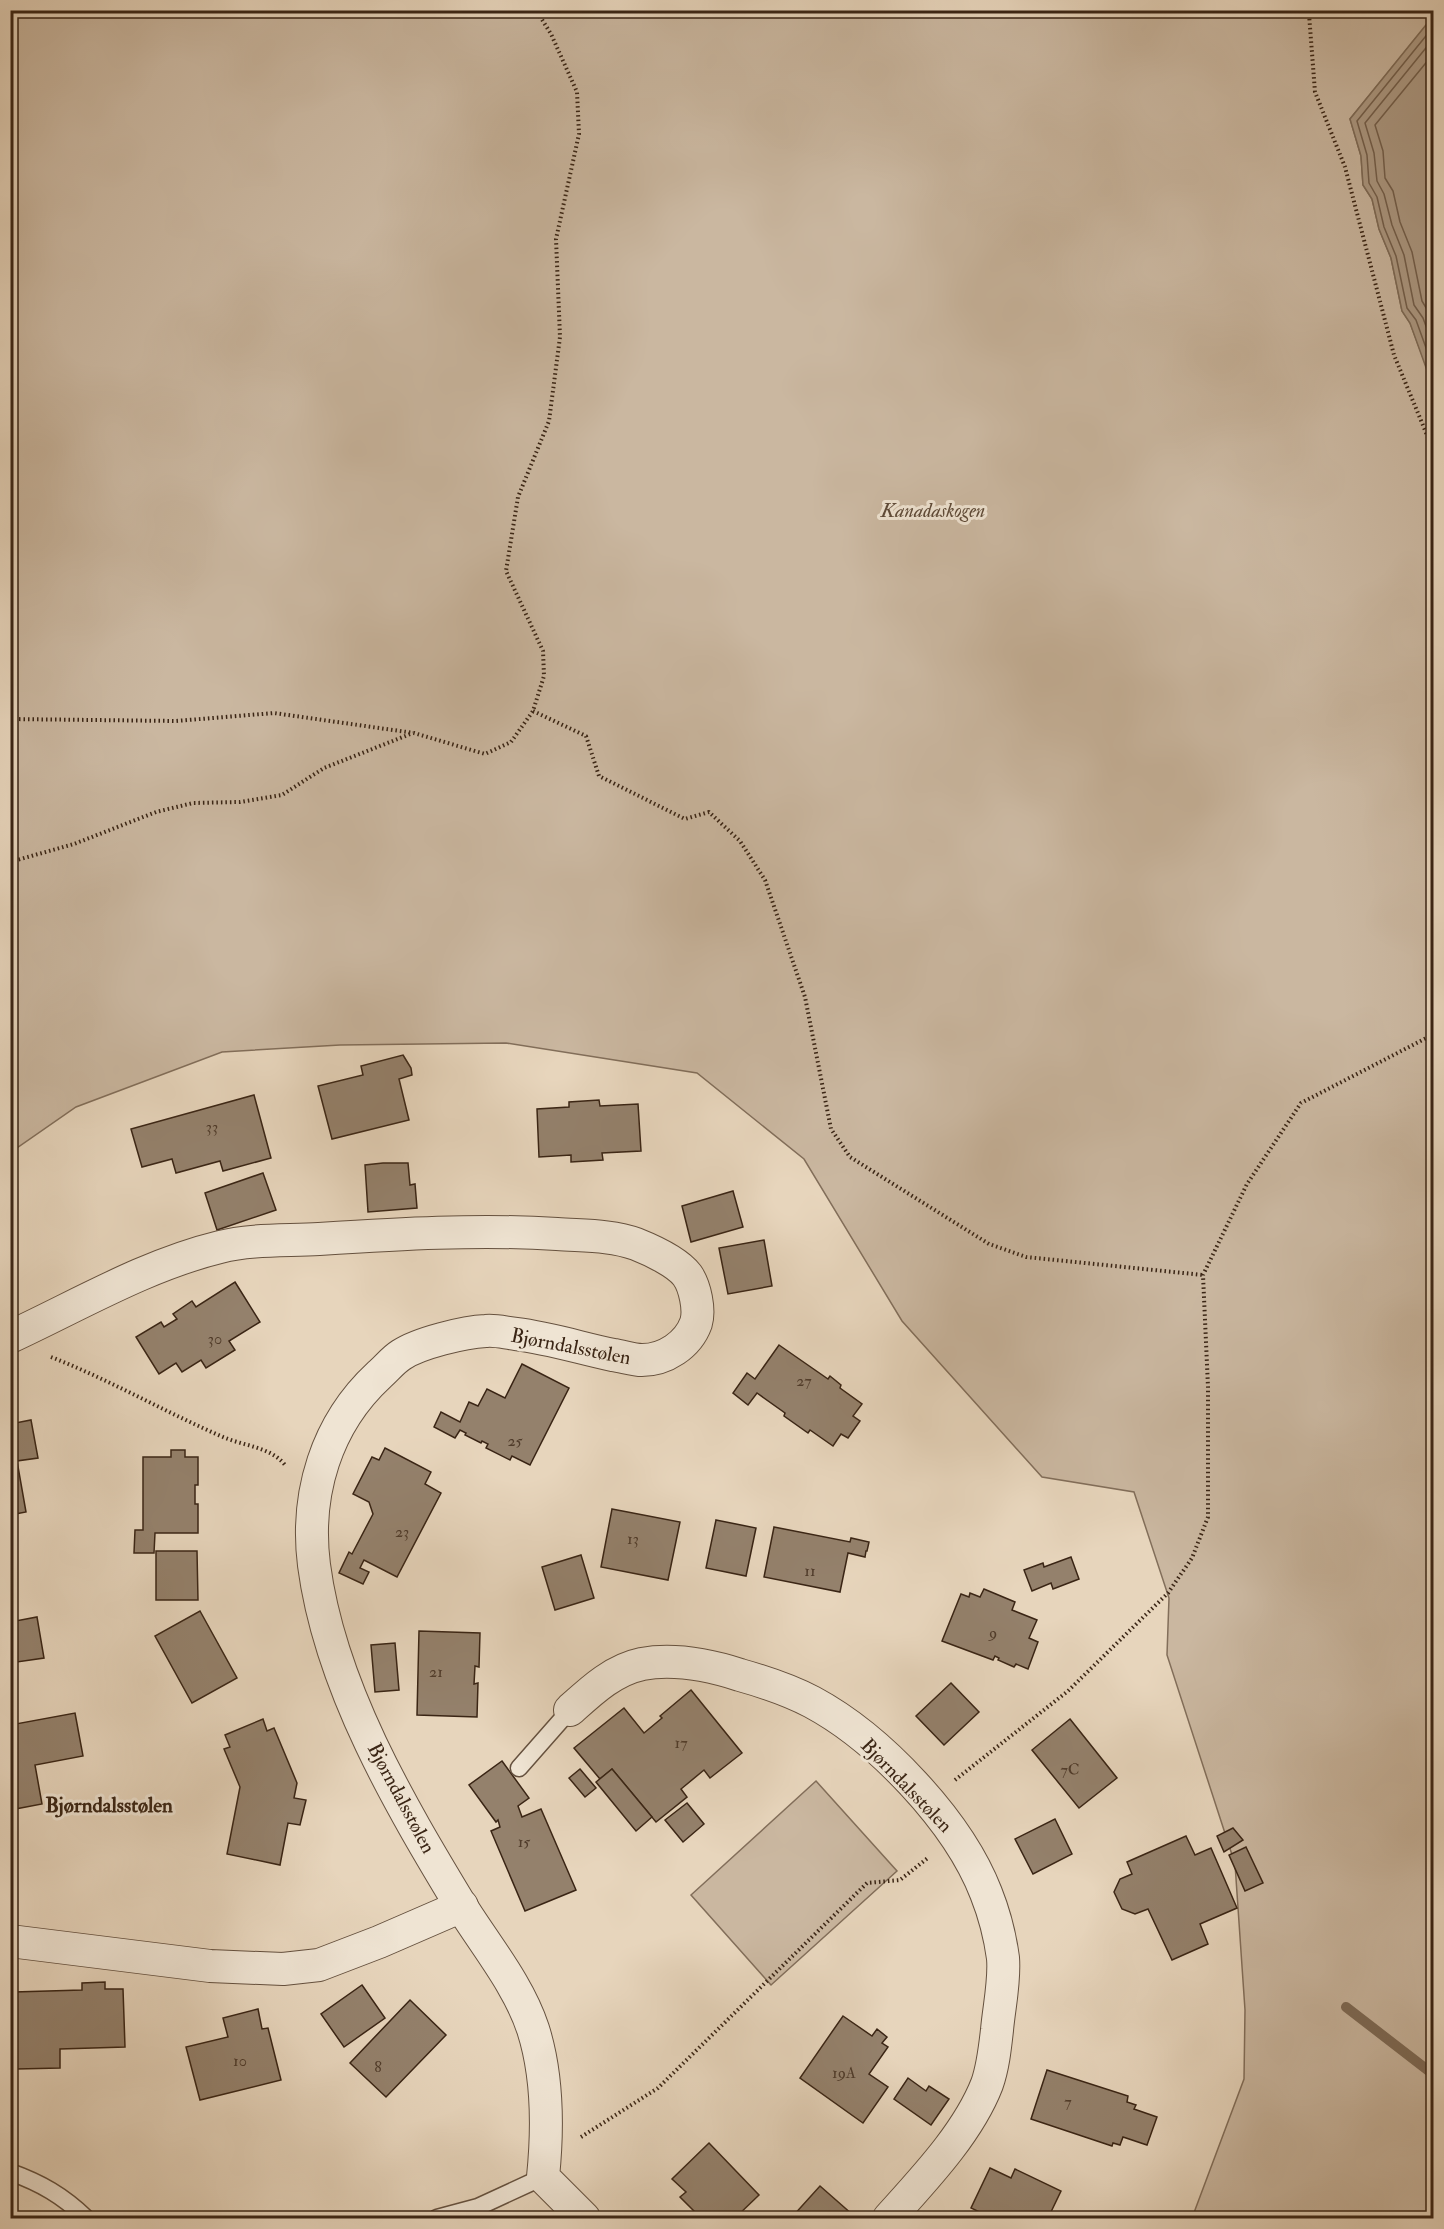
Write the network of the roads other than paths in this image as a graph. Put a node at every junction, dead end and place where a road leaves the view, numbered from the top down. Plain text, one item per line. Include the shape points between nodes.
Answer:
1 (15, 1335) edge
2 (570, 1710) joint
3 (519, 1768) dead end
4 (462, 1906) junction
5 (10, 1941) edge
6 (10, 2172) edge
7 (543, 2177) junction
8 (86, 2218) edge
9 (437, 2218) edge
10 (584, 2218) edge
11 (889, 2218) edge

1 - 4 street, Bjørndalsstølen via 114,1286 226,1245 513,1231 608,1238 634,1244 663,1257 687,1275 696,1298 697,1321 684,1342 668,1355 642,1360 542,1337 488,1330 444,1338 402,1354 368,1385 345,1413 323,1458 315,1491 312,1535 325,1622 341,1672 392,1786
2 - 3 lane
2 - 11 street, Bjørndalsstølen via 597,1685 642,1664 714,1667 786,1689 844,1722 881,1751 928,1801 974,1865 997,1927 1003,1960 994,2058 988,2082 963,2128
4 - 5 street via 319,1965 283,1969 210,1966
4 - 7 street, Bjørndalsstølen via 532,2025 542,2062 547,2139
6 - 8 lane via 66,2199
7 - 9 lane via 478,2207
7 - 10 street

